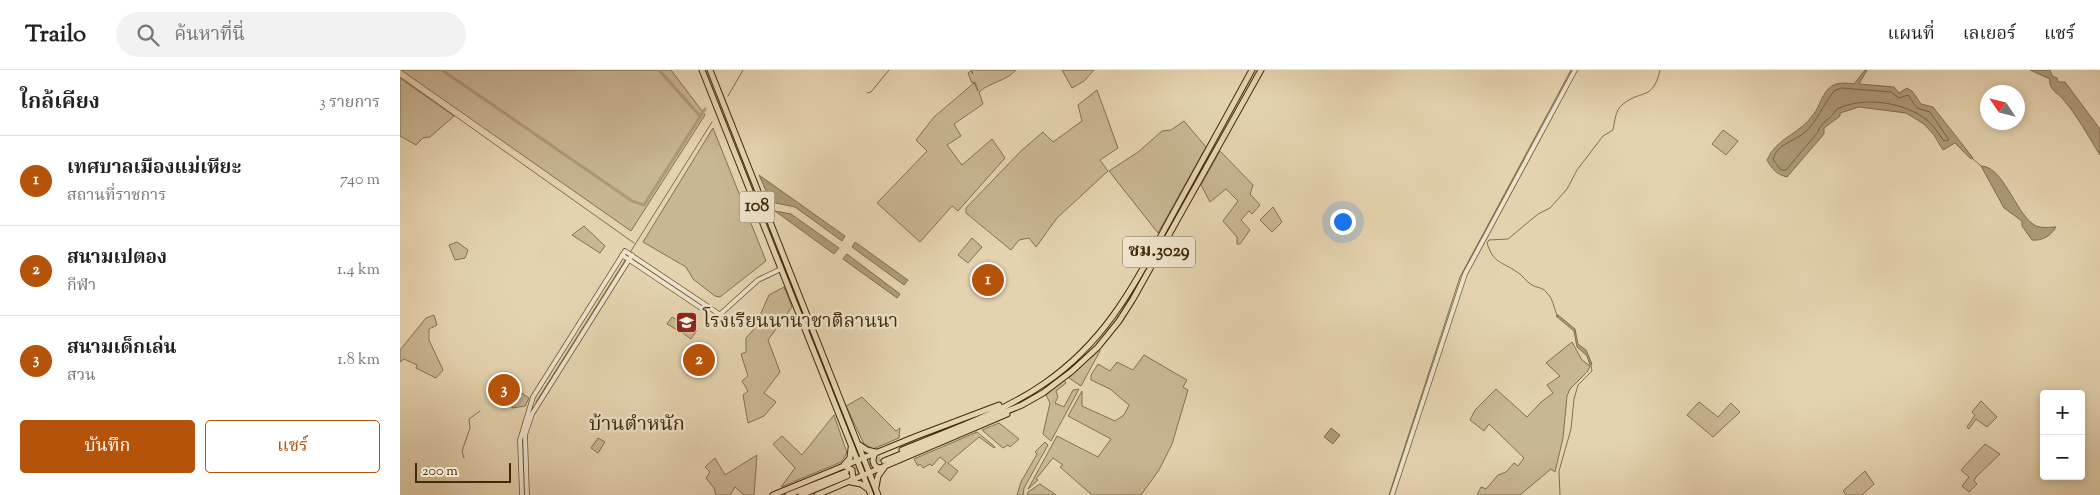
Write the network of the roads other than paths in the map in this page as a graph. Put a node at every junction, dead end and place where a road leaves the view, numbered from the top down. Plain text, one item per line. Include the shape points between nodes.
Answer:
1 (702, 70) edge
2 (710, 70) edge
3 (1252, 70) edge
4 (1261, 70) edge
5 (1575, 70) edge
6 (724, 105) junction
7 (717, 108) junction
8 (627, 256) junction
9 (781, 269) junction
10 (787, 274) junction
11 (1017, 400) junction
12 (1022, 405) junction
13 (851, 444) junction
14 (858, 444) junction
15 (877, 452) junction
16 (860, 459) junction
17 (842, 466) junction
18 (884, 468) junction
19 (866, 474) junction
20 (847, 478) junction
21 (874, 493) edge
22 (522, 495) edge
23 (527, 495) edge
24 (773, 495) edge
25 (788, 495) edge
26 (802, 495) edge
27 (817, 495) edge
28 (1392, 495) edge

1 - 7 main road, 108
2 - 6 main road, 108
3 - 11 main road, ชม.3029 via 1119,310 1079,356
4 - 12 main road, ชม.3029 via 1119,322 1100,348 1056,384
5 - 28 street via 1465,274
6 - 7 main road
6 - 10 main road, 108
7 - 9 main road, 108
8 - 9 street via 717,316 758,280
8 - 22 street via 533,397 520,440
8 - 23 street via 532,414 525,436
9 - 10 main road, 108
10 - 13 main road, 108
10 - 14 main road, 108
11 - 12 main road, ชม.3029 via 883,460
11 - 15 main road
12 - 18 main road
13 - 16 main road, 108
13 - 17 main road via 850,458
14 - 15 main road
14 - 16 main road, 108
15 - 16 main road
15 - 18 main road via 874,465
16 - 17 main road
16 - 19 main road, 108
17 - 20 main road via 852,470 853,478
17 - 24 main road
18 - 19 main road
18 - 21 main road via 877,478
19 - 20 main road
19 - 21 main road, 108
20 - 21 main road
20 - 25 main road
20 - 26 main road
20 - 27 main road

